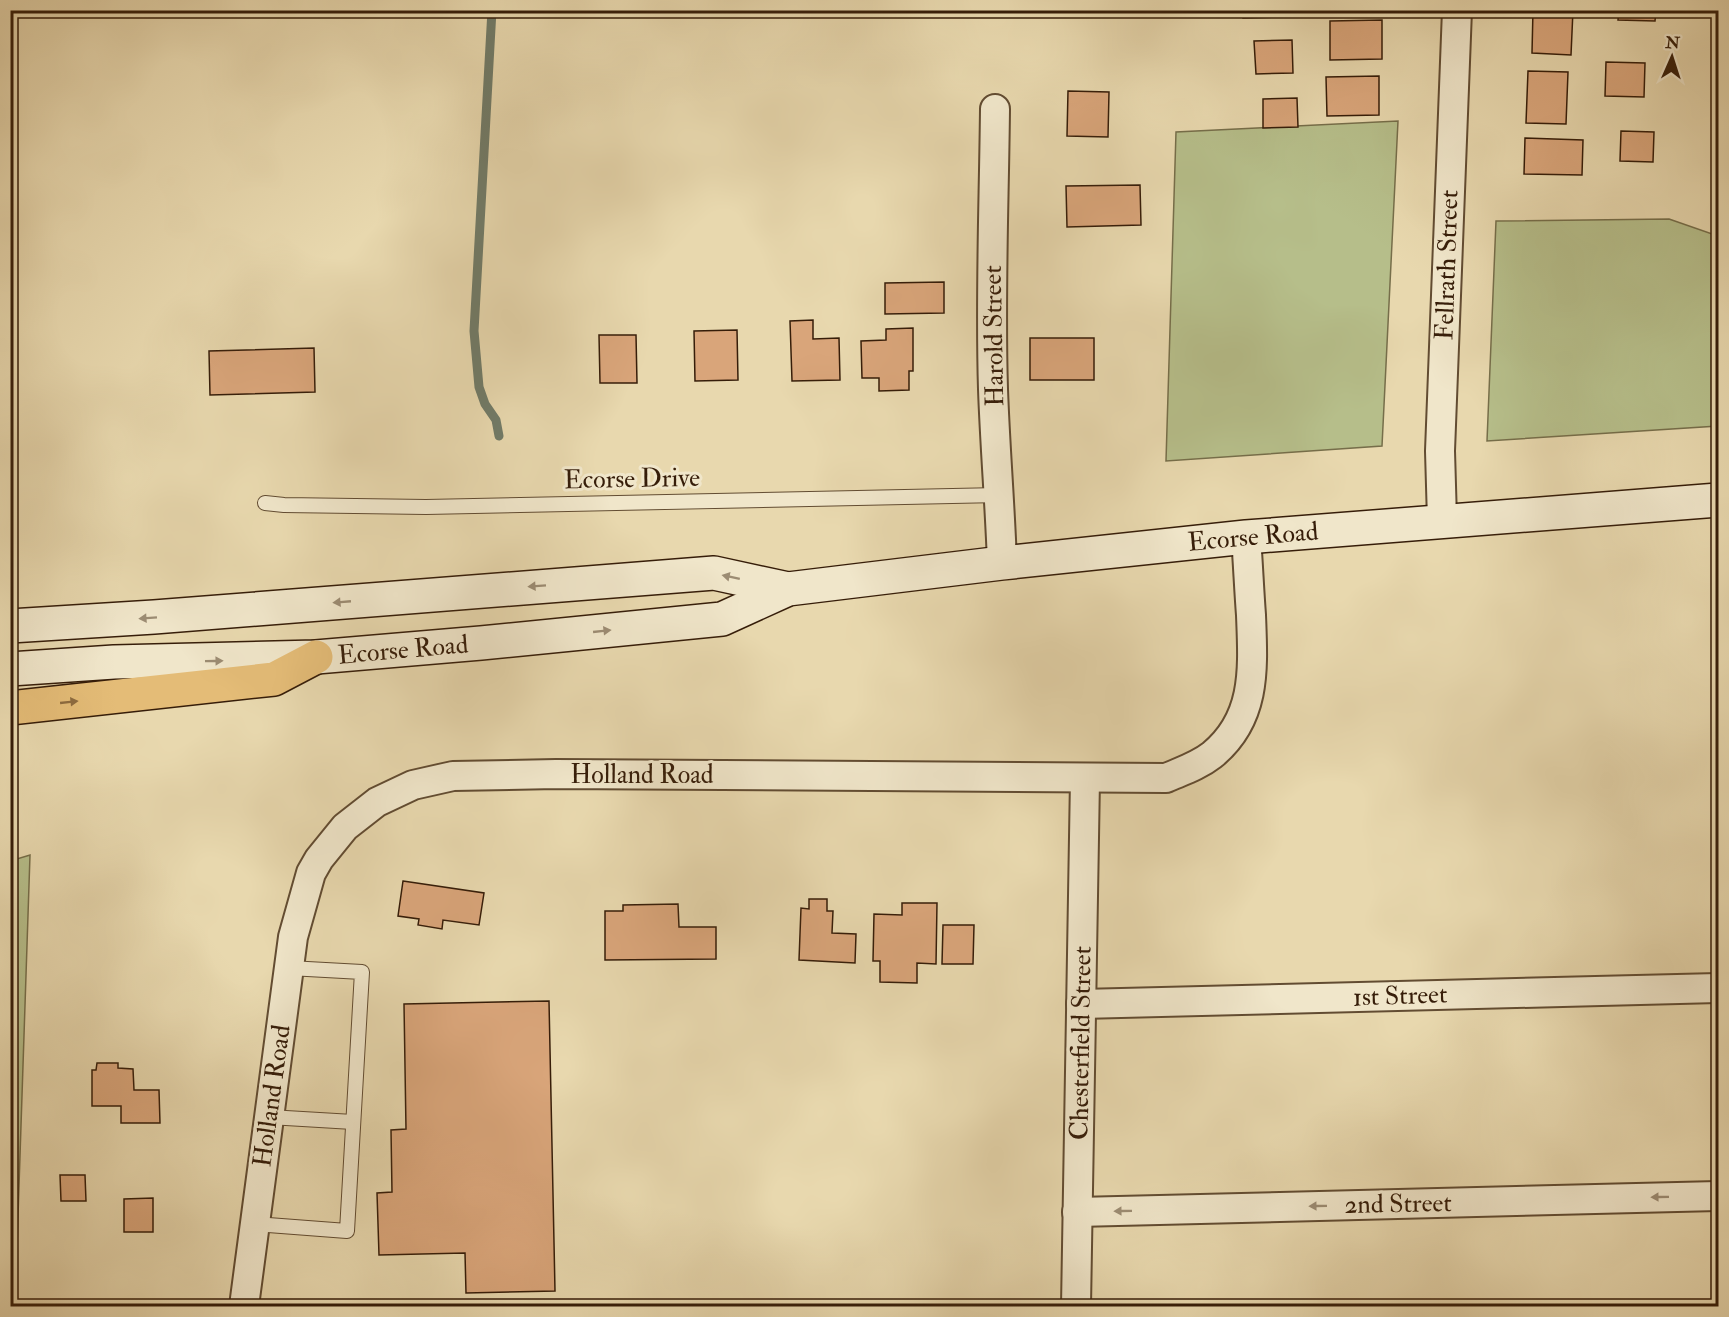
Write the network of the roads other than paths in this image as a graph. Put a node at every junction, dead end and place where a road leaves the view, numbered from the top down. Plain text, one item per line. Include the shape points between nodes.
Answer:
1 (1457, 10) edge
2 (995, 109) dead end
3 (1000, 495) junction
4 (1719, 500) edge
5 (265, 503) dead end
6 (1442, 520) junction
7 (1246, 537) junction
8 (1002, 563) junction
9 (788, 589) junction
10 (10, 626) edge
11 (316, 657) junction
12 (10, 669) edge
13 (10, 708) edge
14 (1085, 778) junction
15 (289, 968) junction
16 (1719, 988) edge
17 (1081, 1004) junction
18 (269, 1117) junction
19 (353, 1122) junction
20 (1719, 1196) edge
21 (1077, 1212) junction
22 (255, 1224) junction
23 (244, 1306) edge
24 (1076, 1306) edge

1 - 6 street, Fellrath Street via 1440,451
2 - 3 street, Harold Street via 993,390
3 - 5 lane, Ecorse Drive via 426,507
3 - 8 street, Harold Street
4 - 6 main road, Ecorse Road
6 - 7 main road, Ecorse Road
7 - 8 main road, Ecorse Road
7 - 14 street, Holland Road via 1253,659 1251,691 1237,726 1212,755 1166,778
8 - 9 main road, Ecorse Road
9 -> 10 main road, Ecorse Road via 714,573
11 -> 9 main road, Ecorse Road via 722,619
12 -> 11 main road, Ecorse Road
13 -> 11 highway via 274,679
14 - 15 street, Holland Road via 556,774 453,776 413,785 377,802 345,827 319,859 311,873 296,926
14 - 17 street, Chesterfield Street
15 - 18 street, Holland Road
15 - 19 lane via 362,972
16 - 17 street, 1st Street
17 - 21 street, Chesterfield Street
18 - 19 lane
18 - 22 street, Holland Road
19 - 22 lane via 347,1231
20 -> 21 street, 2nd Street
21 - 24 street, Chesterfield Street
22 - 23 street, Holland Road

